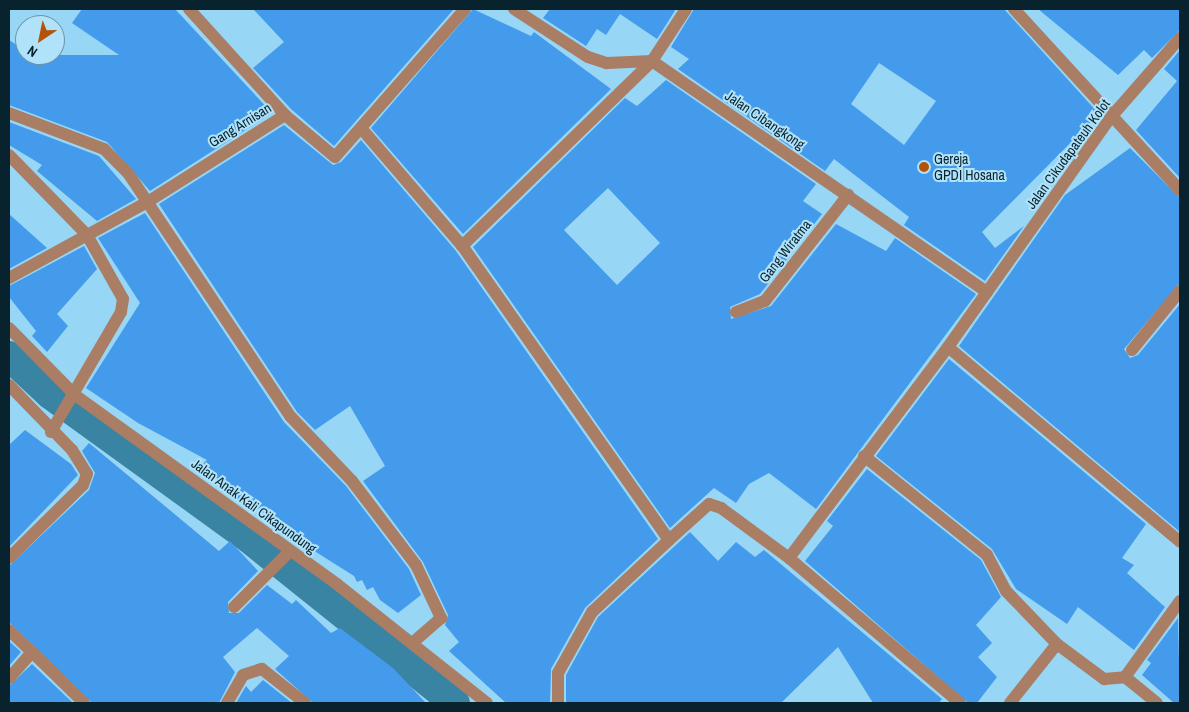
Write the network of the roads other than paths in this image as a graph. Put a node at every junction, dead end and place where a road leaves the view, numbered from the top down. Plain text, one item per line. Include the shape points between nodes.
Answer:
1 (189, 9) edge
2 (466, 9) edge
3 (686, 9) edge
4 (1014, 9) edge
5 (519, 10) edge
6 (1180, 38) edge
7 (652, 60) junction
8 (9, 113) edge
9 (285, 115) junction
10 (1111, 117) junction
11 (361, 128) junction
12 (9, 156) edge
13 (1180, 190) edge
14 (848, 196) junction
15 (149, 201) junction
16 (87, 235) junction
17 (462, 246) junction
18 (9, 278) edge
19 (1180, 291) edge
20 (987, 292) junction
21 (736, 312) dead end
22 (9, 328) edge
23 (948, 346) junction
24 (1132, 350) dead end
25 (9, 385) edge
26 (74, 396) junction
27 (52, 431) junction
28 (864, 456) junction
29 (669, 540) junction
30 (1180, 542) edge
31 (288, 553) junction
32 (9, 558) edge
33 (788, 558) junction
34 (1180, 601) edge
35 (234, 607) dead end
36 (9, 630) edge
37 (412, 643) junction
38 (1057, 644) junction
39 (32, 652) junction
40 (1125, 677) junction
41 (9, 678) edge
42 (84, 703) edge
43 (226, 703) edge
44 (305, 703) edge
45 (487, 703) edge
46 (558, 703) edge
47 (960, 703) edge
48 (1010, 703) edge
49 (1157, 703) edge

1 - 9 street
2 - 11 street, Gang Arnisan
3 - 7 street
4 - 10 street
5 - 7 street via 588,57 607,63
6 - 10 street, Jalan Cikudapateuh Kolot
7 - 14 street, Jalan Cibangkong
7 - 17 street
8 - 15 street via 104,149
9 - 11 street, Gang Arnisan via 334,157
9 - 15 street, Gang Arnisan
10 - 13 street
10 - 20 street, Jalan Cikudapateuh Kolot
11 - 17 street
12 - 16 street
14 - 20 street, Jalan Cibangkong
14 - 21 street, Gang Wiratma via 765,300
15 - 16 street, Gang Arnisan
15 - 37 street via 291,417 352,481 416,565 441,618
16 - 18 street, Gang Arnisan
16 - 26 street via 112,275 123,306
17 - 29 street
19 - 24 street
20 - 23 street, Jalan Cikudapateuh Kolot
22 - 26 street, Jalan Anak Kali Cikapundung
23 - 28 street, Jalan Cikudapateuh Kolot
23 - 30 street
25 - 27 street
26 - 27 street
26 - 31 street, Jalan Anak Kali Cikapundung
27 - 32 street via 86,469 85,480
28 - 33 street, Jalan Cikudapateuh Kolot
28 - 38 street via 987,555 1006,591
29 - 33 street via 712,504
29 - 46 street via 588,617 558,673
31 - 35 street
31 - 37 street, Jalan Anak Kali Cikapundung
33 - 47 street
34 - 40 street
36 - 39 street
37 - 45 street, Jalan Anak Kali Cikapundung
38 - 40 street via 1107,680
38 - 48 street
39 - 41 street
39 - 42 street
40 - 49 street
43 - 44 street via 243,675 262,669

